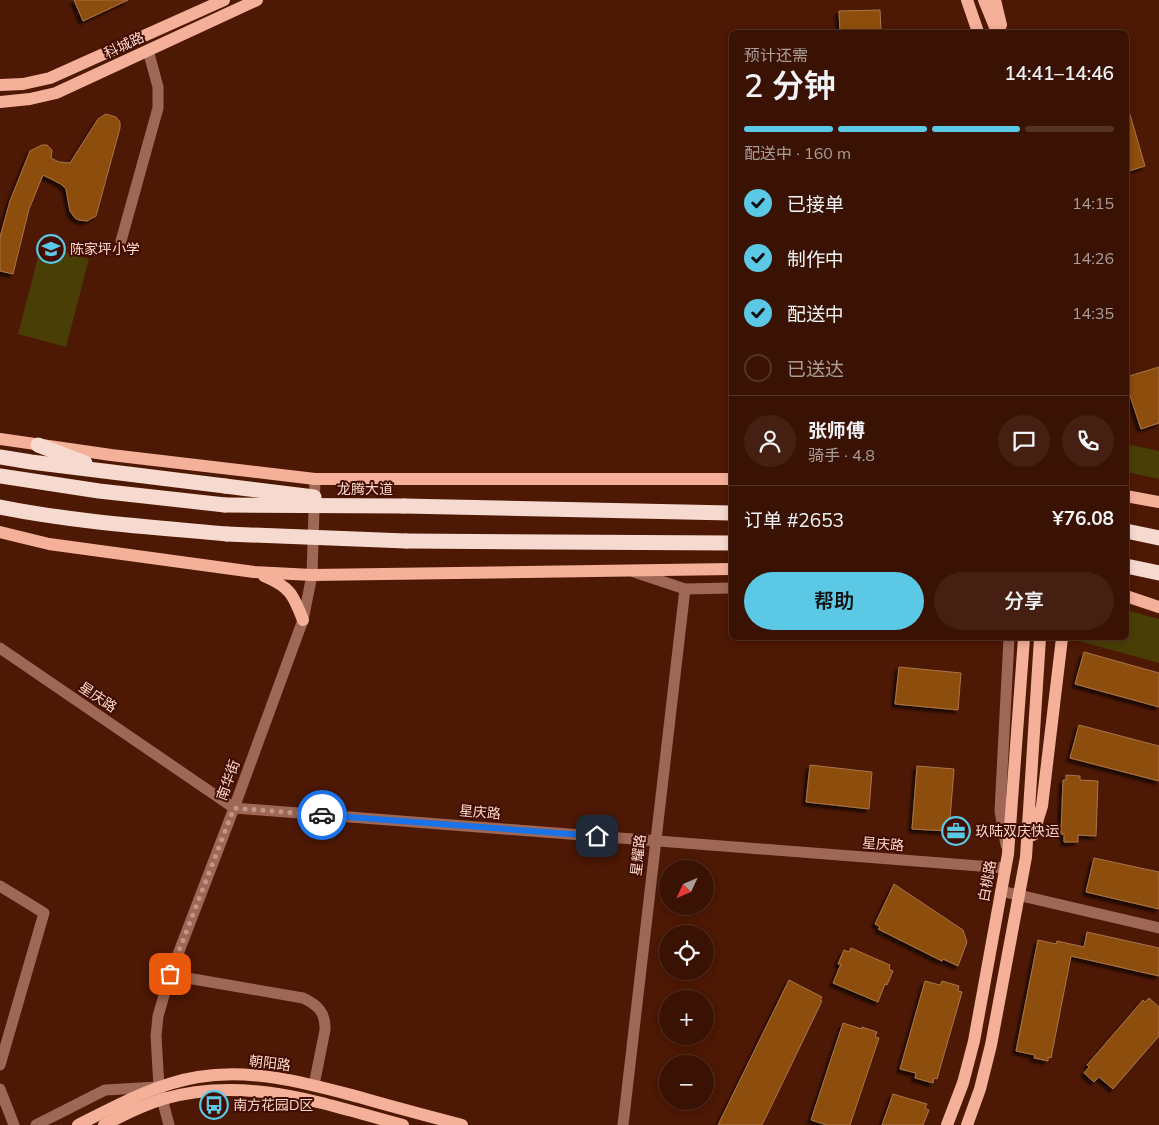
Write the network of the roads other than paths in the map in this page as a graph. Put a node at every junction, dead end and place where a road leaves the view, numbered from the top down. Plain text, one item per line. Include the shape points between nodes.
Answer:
1 (224, 0) edge
2 (257, 0) edge
3 (967, 0) edge
4 (984, 0) edge
5 (995, 0) edge
6 (977, 30) edge
7 (996, 30) edge
8 (1002, 30) edge
9 (148, 50) junction
10 (0, 85) edge
11 (0, 102) edge
12 (120, 241) dead end
13 (0, 439) edge
14 (38, 445) junction
15 (0, 456) edge
16 (105, 471) junction
17 (0, 476) edge
18 (315, 479) junction
19 (729, 479) edge
20 (1129, 497) edge
21 (1159, 502) edge
22 (372, 505) junction
23 (0, 506) edge
24 (729, 513) edge
25 (47, 516) junction
26 (0, 518) edge
27 (0, 532) edge
28 (1129, 532) edge
29 (1159, 538) edge
30 (729, 543) edge
31 (1129, 567) edge
32 (729, 569) edge
33 (628, 570) junction
34 (254, 572) junction
35 (1158, 573) edge
36 (312, 575) junction
37 (729, 588) edge
38 (685, 589) junction
39 (1129, 597) edge
40 (1159, 607) edge
41 (303, 620) junction
42 (1009, 640) edge
43 (1024, 640) edge
44 (1040, 640) edge
45 (1062, 640) edge
46 (0, 648) edge
47 (234, 808) junction
48 (655, 841) junction
49 (1008, 854) junction
50 (1026, 857) junction
51 (1005, 868) junction
52 (0, 886) edge
53 (1001, 891) junction
54 (1019, 896) junction
55 (1159, 928) edge
56 (170, 974) junction
57 (0, 1065) edge
58 (314, 1085) junction
59 (0, 1089) edge
60 (160, 1093) junction
61 (14, 1125) edge
62 (36, 1125) edge
63 (78, 1125) edge
64 (104, 1125) edge
65 (169, 1125) edge
66 (403, 1125) edge
67 (462, 1125) edge
68 (623, 1125) edge
69 (948, 1125) edge
70 (967, 1125) edge

1 - 10 main road, 科城路 via 50,78
2 - 9 main road, 科城路
3 - 6 main road
4 - 7 main road
5 - 8 main road
9 - 11 main road, 科城路 via 56,93 30,100
9 - 12 street via 158,87 158,108
13 - 14 main road
14 - 16 highway
14 - 18 main road
15 - 16 highway
16 - 22 highway, bridge
17 - 22 highway, 龙腾大道, bridge via 226,505
18 - 19 main road
18 - 36 street, 南华街
20 - 21 main road
22 - 24 highway, 龙腾大道, bridge
23 - 25 highway
25 - 26 highway
25 - 30 highway, bridge via 227,534 406,541
27 - 34 main road via 49,544
28 - 29 highway
31 - 35 highway
32 - 33 main road
33 - 36 main road
33 - 38 street
34 - 36 main road
34 - 41 main road via 281,583 294,596
36 - 41 street, 南华街
37 - 38 street
38 - 48 street, 星耀路
39 - 40 main road
41 - 47 street, 南华街
42 - 49 street via 1000,811
43 - 49 main road, 白桃路
44 - 50 main road
45 - 50 main road via 1042,806
46 - 47 street, 星庆路
47 - 48 street, 星庆路
47 - 56 street, 南华街
48 - 51 street, 星庆路
48 - 68 street, 星耀路
49 - 51 main road, 白桃路
50 - 54 main road
51 - 53 main road, 白桃路
52 - 57 street via 44,913
53 - 54 street
53 - 69 main road, 白桃路 via 974,1041
54 - 55 street
54 - 70 main road via 992,1045
56 - 58 street via 312,1002 326,1022
56 - 60 street, 南华街 via 156,1036
58 - 60 main road, 朝阳路 via 246,1075 198,1077
58 - 67 main road, 朝阳路
59 - 61 street
60 - 62 street via 105,1090
60 - 63 main road, 朝阳路
60 - 64 main road, 朝阳路
60 - 65 street, 南华街
60 - 66 main road, 朝阳路 via 229,1089 268,1092

